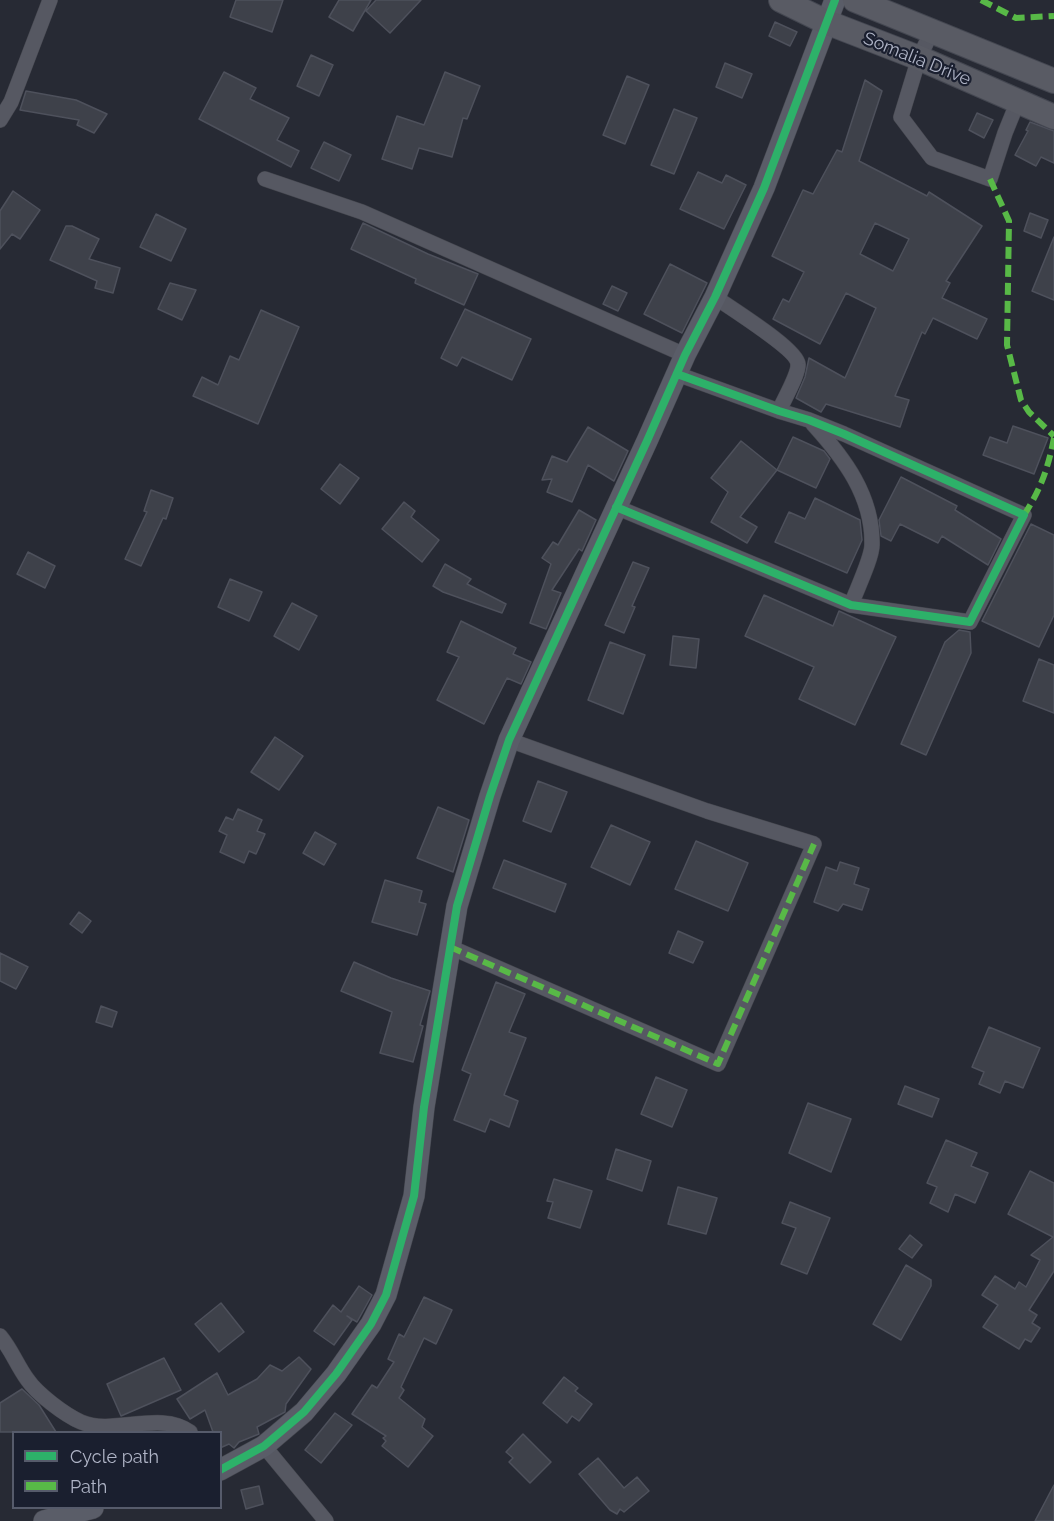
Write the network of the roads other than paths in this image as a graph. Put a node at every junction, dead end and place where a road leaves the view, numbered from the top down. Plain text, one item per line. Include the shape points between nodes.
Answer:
1 (50, 0) edge
2 (781, 0) edge
3 (835, 0) edge
4 (855, 0) edge
5 (826, 22) junction
6 (932, 31) junction
7 (920, 58) junction
8 (1054, 81) edge
9 (1018, 101) junction
10 (1054, 117) edge
11 (0, 120) edge
12 (265, 179) dead end
13 (715, 297) junction
14 (685, 354) junction
15 (677, 374) junction
16 (779, 411) junction
17 (809, 420) junction
18 (616, 507) junction
19 (851, 605) junction
20 (509, 740) junction
21 (450, 947) junction
22 (0, 1336) edge
23 (188, 1431) edge
24 (264, 1446) junction
25 (222, 1469) edge
26 (89, 1509) edge
27 (44, 1521) edge
28 (326, 1521) edge

1 - 11 street via 11,102
2 - 5 main road, Somalia Drive
3 - 5 street
4 - 6 main road, Somalia Drive
5 - 7 main road, Somalia Drive
5 - 13 street via 764,188
6 - 7 street
6 - 8 main road, Somalia Drive
7 - 9 main road, Somalia Drive
7 - 9 street via 901,117 932,158 990,179
9 - 10 main road, Somalia Drive
12 - 14 street via 362,212
13 - 14 street
13 - 16 street via 796,356 799,366
14 - 15 street
15 - 16 street
15 - 18 street
16 - 17 street
17 - 19 street via 834,446 858,481 866,504 872,546
17 - 19 street via 1024,515 970,622
18 - 19 street
18 - 20 street
20 - 21 street via 457,906
20 - 21 street via 707,811 814,844 718,1064
21 - 24 street via 414,1196 386,1295 336,1374 304,1412
22 - 23 street via 33,1387 83,1423 167,1424
24 - 25 street
24 - 28 street
26 - 27 street

